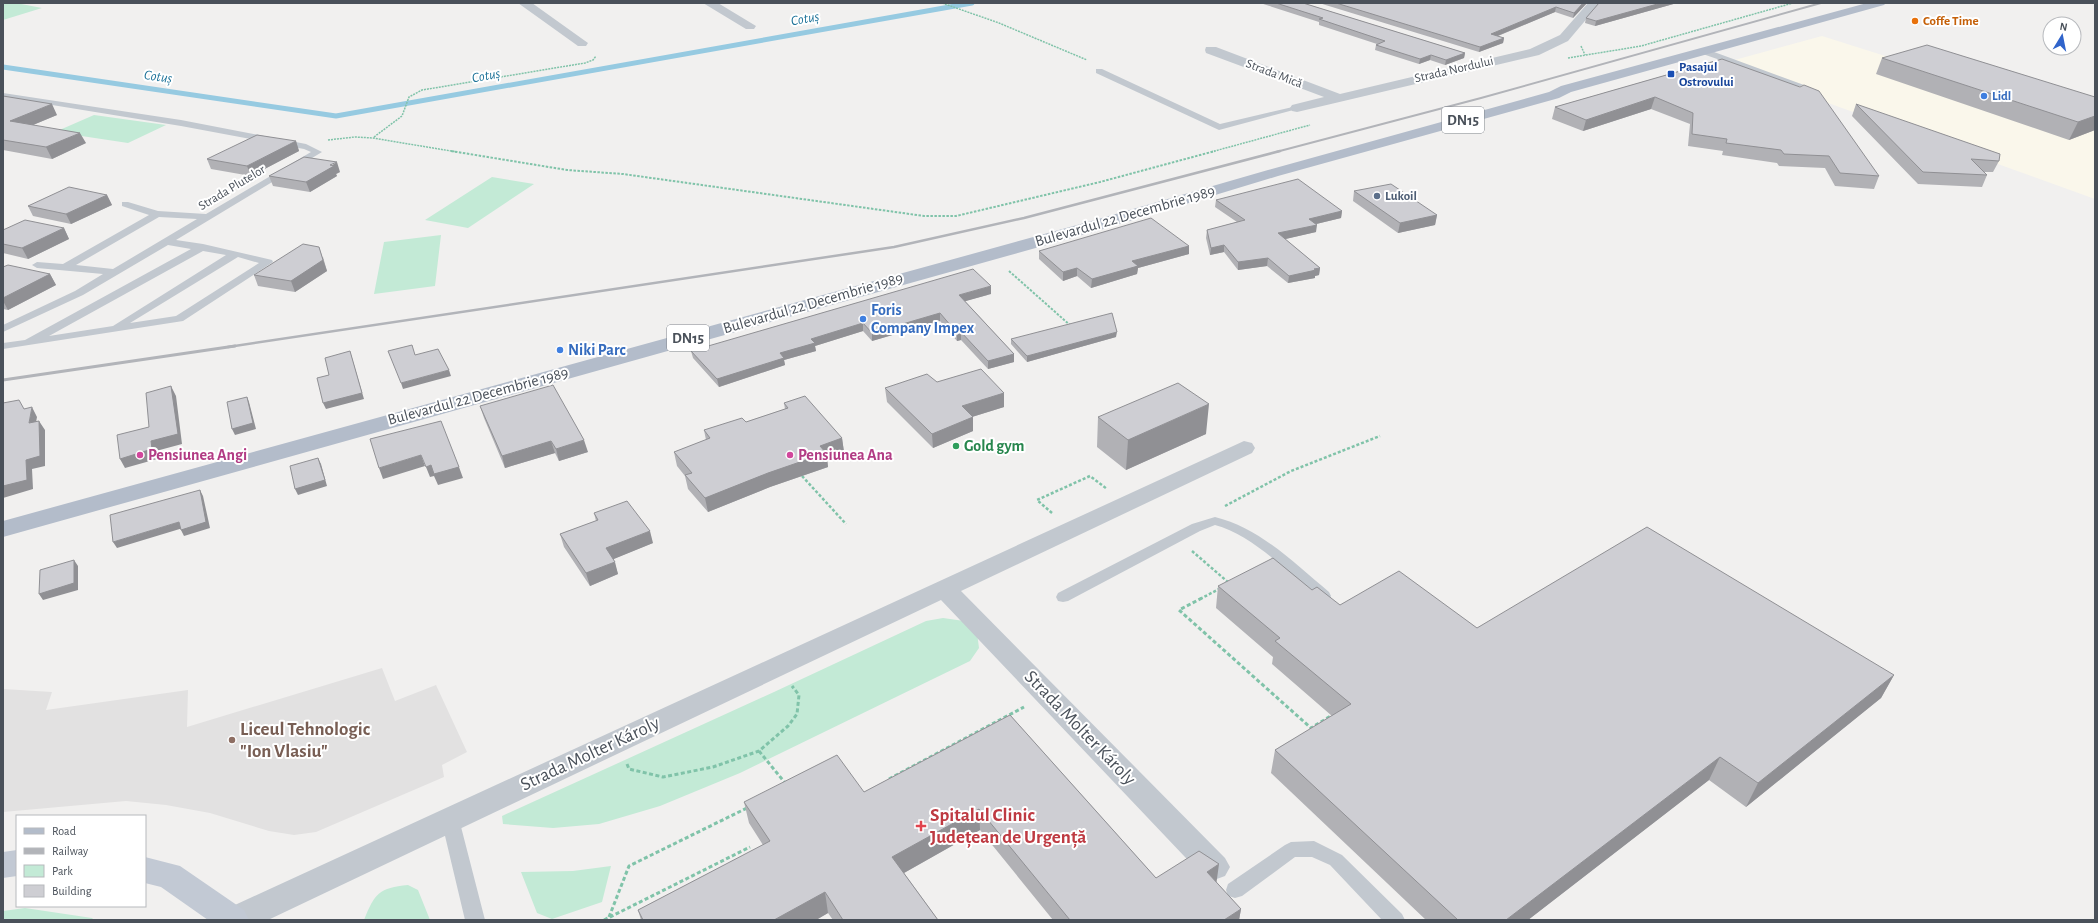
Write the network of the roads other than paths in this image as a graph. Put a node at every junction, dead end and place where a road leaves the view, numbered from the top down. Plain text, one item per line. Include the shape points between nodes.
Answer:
1 (524, 3) edge
2 (709, 3) edge
3 (1594, 3) edge
4 (1880, 3) edge
5 (1801, 25) junction
6 (750, 26) dead end
7 (582, 43) road end
8 (1211, 50) dead end
9 (1703, 51) junction
10 (1472, 55) dead end
11 (1718, 56) junction
12 (1491, 61) junction
13 (1099, 71) road end
14 (1800, 85) edge
15 (1554, 94) junction
16 (3, 95) edge
17 (1336, 97) junction
18 (1297, 108) joint
19 (125, 204) dead end
20 (157, 214) junction
21 (210, 217) junction
22 (168, 242) junction
23 (203, 247) junction
24 (236, 254) junction
25 (37, 264) dead end
26 (66, 267) junction
27 (115, 272) junction
28 (3, 328) edge
29 (114, 329) junction
30 (28, 342) junction
31 (3, 346) edge
32 (1244, 448) dead end
33 (3, 529) edge
34 (945, 589) junction
35 (1063, 596) dead end
36 (1324, 596) edge
37 (450, 819) junction
38 (16, 863) edge
39 (3, 865) edge
40 (1214, 867) edge
41 (146, 870) edge
42 (1235, 890) dead end
43 (234, 920) edge
44 (475, 920) edge
45 (1395, 920) edge

1 - 7 street
2 - 6 street
3 - 12 street, Strada Nordului via 1572,32 1559,42 1534,52
4 - 5 main road, Bulevardul 22 Decembrie 1989 / DN15
5 - 9 main road, Bulevardul 22 Decembrie 1989 / DN15
5 - 11 main road, Bulevardul 22 Decembrie 1989 / DN15 via 1801,31
8 - 17 street, Strada Mică
9 - 11 lane
9 - 15 main road, Bulevardul 22 Decembrie 1989 / DN15
10 - 12 street
11 - 14 lane
11 - 15 main road, Bulevardul 22 Decembrie 1989 / DN15 via 1581,94
12 - 17 street, Strada Nordului
13 - 18 lane via 1219,127
15 - 33 main road, Bulevardul 22 Decembrie 1989 / DN15 via 1102,223
16 - 21 lane, Strada Plutelor via 181,123 306,147 318,152
17 - 18 street, Strada Nordului
19 - 20 lane
20 - 21 lane
20 - 26 lane
21 - 22 lane, Strada Plutelor
22 - 23 lane
22 - 27 lane, Strada Plutelor
23 - 24 lane
23 - 30 lane
24 - 29 lane
24 - 29 lane via 268,262 179,319
25 - 26 lane
26 - 27 lane
27 - 28 lane, Strada Plutelor via 79,293
29 - 30 lane
30 - 31 lane
32 - 34 street, Strada Molter Károly
34 - 37 street, Strada Molter Károly
34 - 40 street, Strada Molter Károly
35 - 36 lane via 1213,521 1229,524 1247,534
37 - 43 street, Strada Molter Károly
37 - 44 lane
38 - 39 main road
41 - 43 main road via 170,875
42 - 45 lane via 1291,850 1314,849 1336,860

